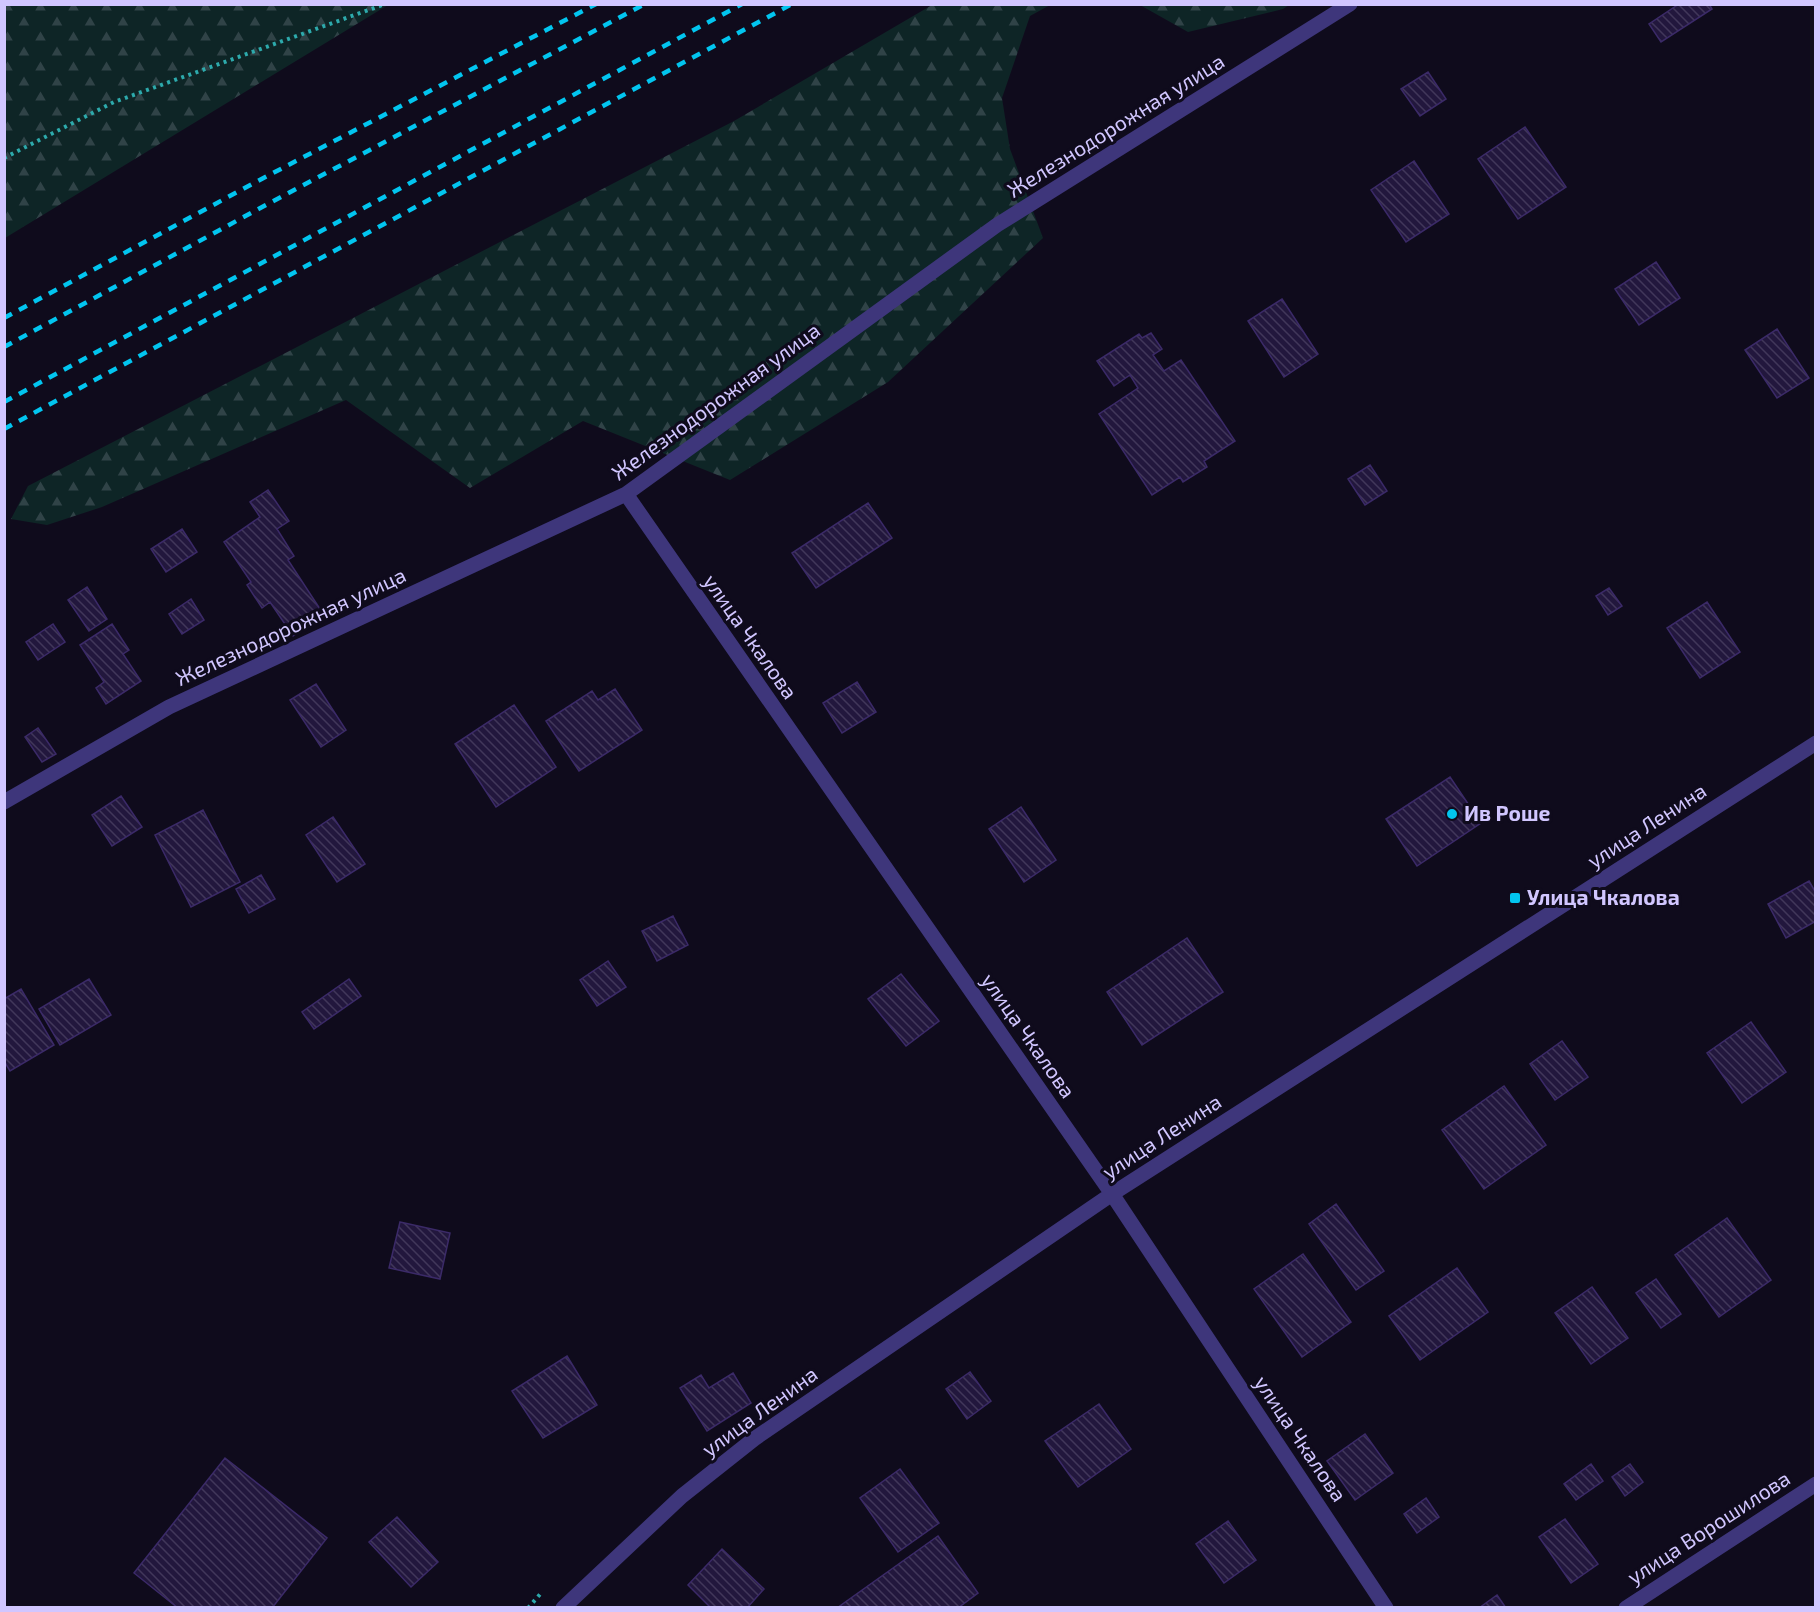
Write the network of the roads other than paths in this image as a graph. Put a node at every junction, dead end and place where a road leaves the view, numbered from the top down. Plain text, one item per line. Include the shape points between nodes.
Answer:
1 (1350, 4) edge
2 (626, 494) junction
3 (1815, 743) edge
4 (4, 802) edge
5 (1112, 1194) junction
6 (1815, 1484) edge
7 (563, 1608) edge
8 (1386, 1608) edge
9 (1626, 1608) edge

1 - 2 street, Железнодорожная улица via 997,225
2 - 4 street, Железнодорожная улица via 169,707
2 - 5 street, улица Чкалова
3 - 5 street, улица Ленина
5 - 7 street, улица Ленина via 754,1439 682,1496
5 - 8 street, улица Чкалова
6 - 9 street, улица Ворошилова

